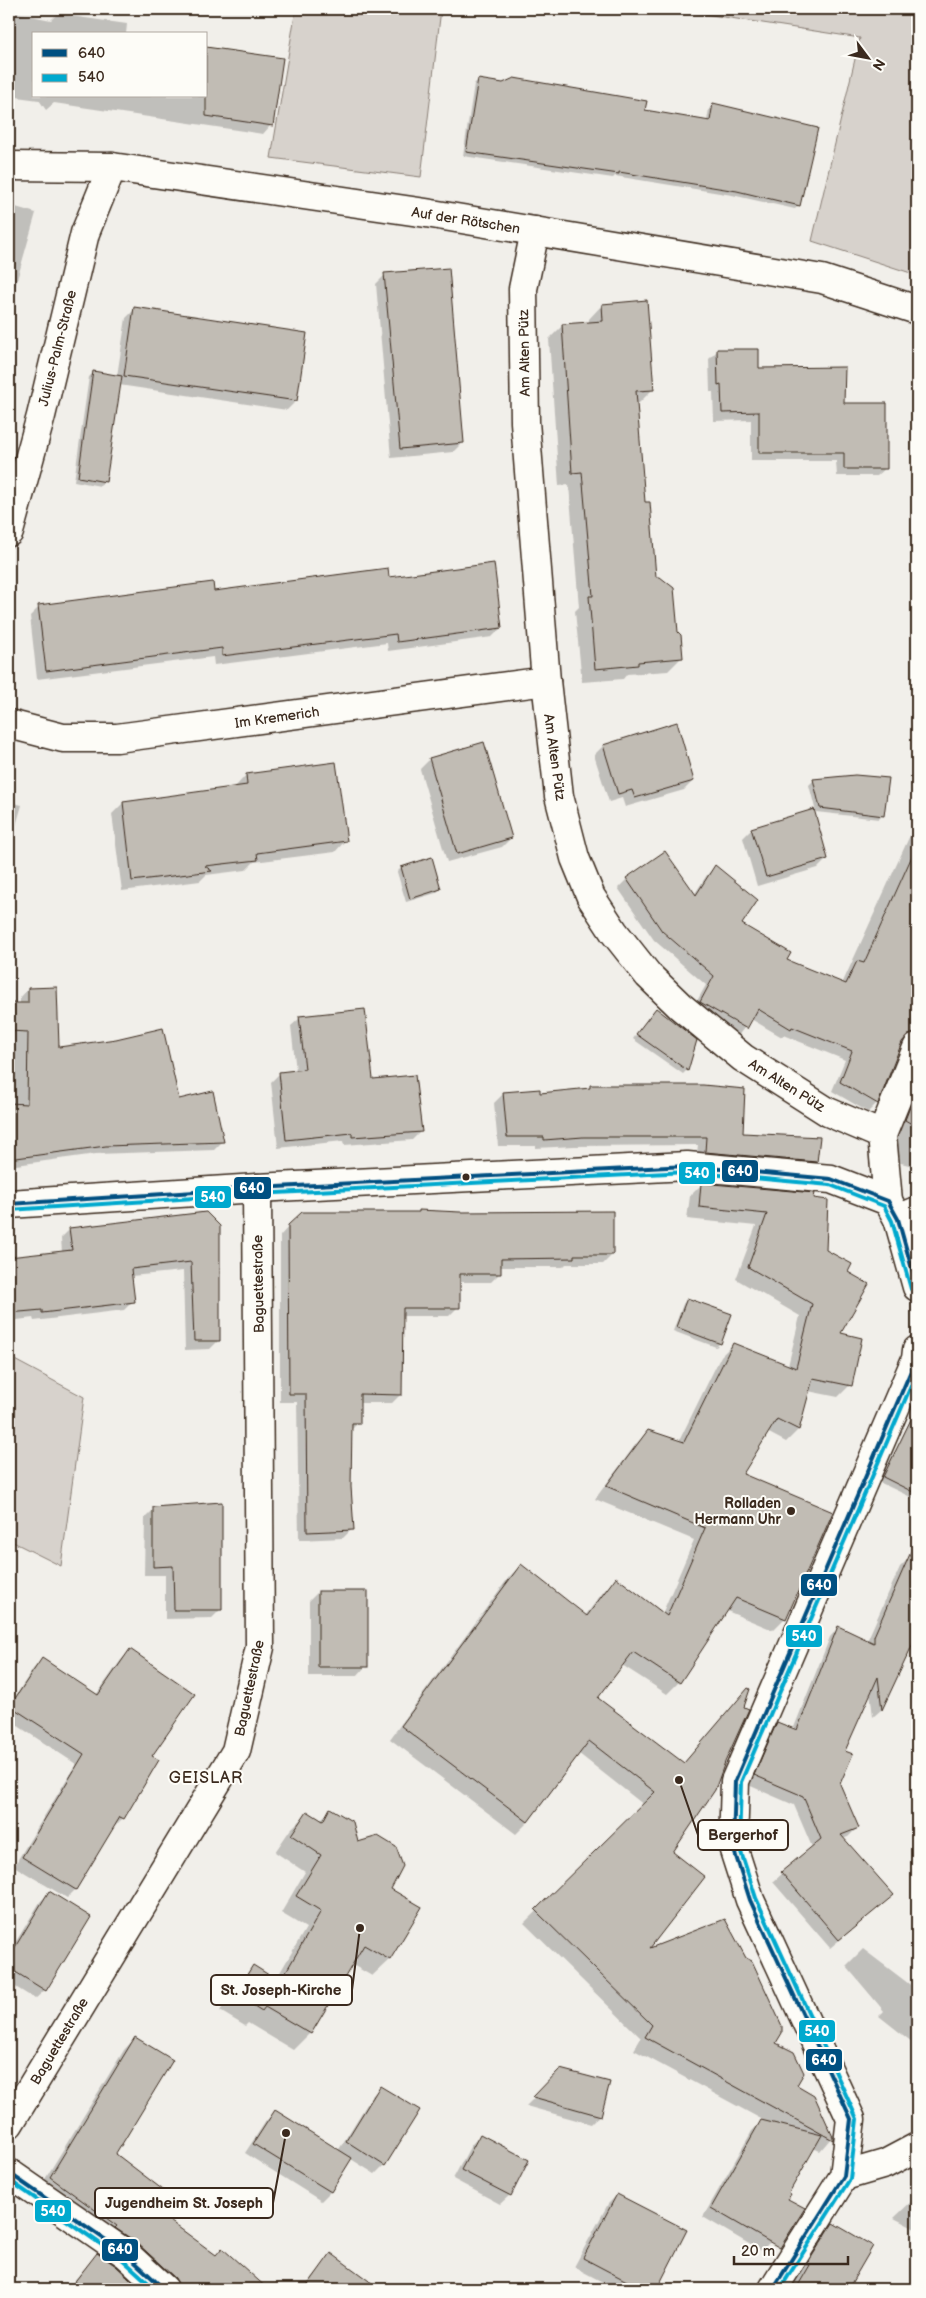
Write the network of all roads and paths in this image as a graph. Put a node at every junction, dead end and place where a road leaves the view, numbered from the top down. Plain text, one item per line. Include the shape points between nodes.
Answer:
1 (9, 166) edge
2 (112, 167) junction
3 (535, 231) junction
4 (917, 310) edge
5 (9, 532) edge
6 (546, 681) junction
7 (9, 724) edge
8 (917, 1048) edge
9 (882, 1135) junction
10 (257, 1188) junction
11 (9, 1204) edge
12 (901, 1210) edge
13 (917, 1287) edge
14 (917, 1350) edge
15 (9, 2124) edge
16 (917, 2146) edge
17 (9, 2173) edge
18 (844, 2176) junction
19 (164, 2289) edge
20 (773, 2289) edge

1 - 2 street, Auf der Rötschen
2 - 3 street, Auf der Rötschen
2 - 5 street, Julius-Palm-Straße via 85,233
3 - 4 street, Auf der Rötschen via 822,279
3 - 6 street, Am Alten Pütz via 524,288 525,422
6 - 7 street, Im Kremerich via 117,738 63,738
6 - 9 street, Am Alten Pütz via 560,796 575,858 591,897 614,932 648,975 743,1058 828,1112
8 - 9 street
9 - 12 street
10 - 11 street
10 - 12 street via 687,1166 831,1180
10 - 15 street, Baguettestraße via 260,1647 236,1751
12 - 13 street
14 - 18 street via 912,1369 735,1781 733,1847 750,1900 851,2119
16 - 18 street via 885,2164
17 - 19 street via 126,2254
18 - 20 street

